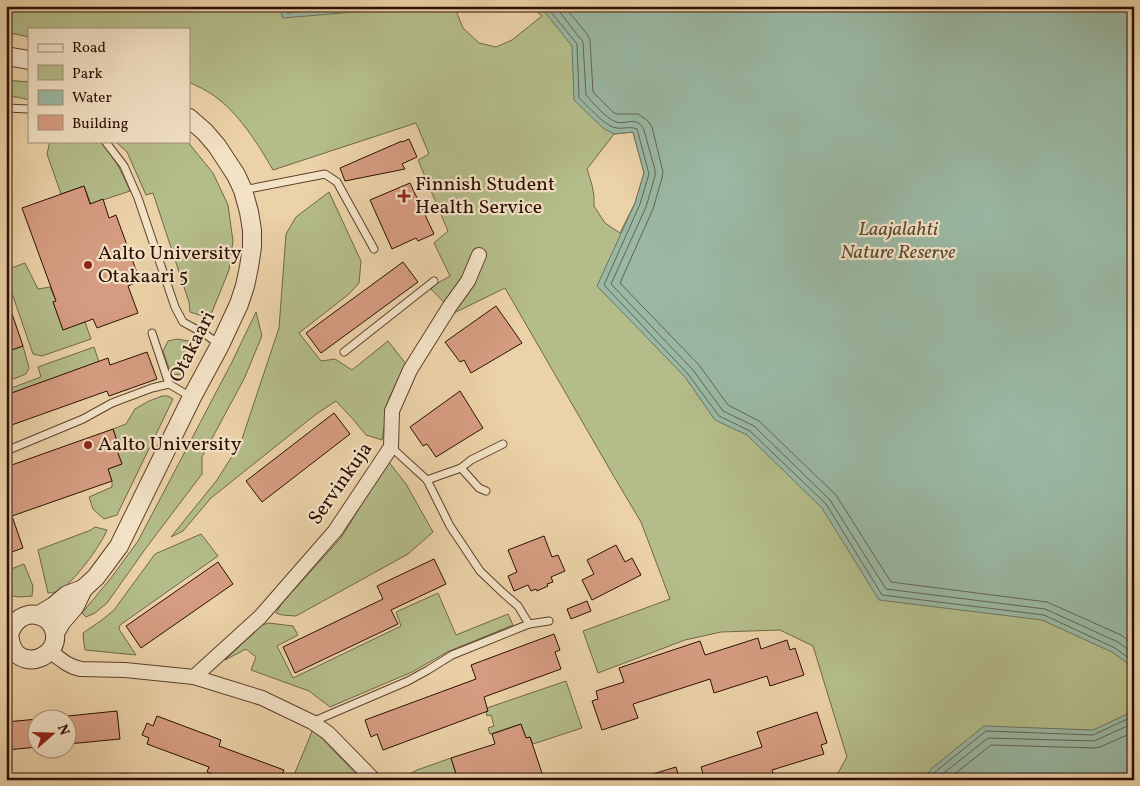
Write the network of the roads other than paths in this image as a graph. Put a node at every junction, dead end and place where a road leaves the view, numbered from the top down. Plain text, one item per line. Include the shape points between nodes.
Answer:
1 (6, 56) edge
2 (28, 60) edge
3 (6, 108) edge
4 (28, 109) edge
5 (190, 119) edge
6 (106, 142) edge
7 (243, 190) junction
8 (374, 249) dead end
9 (479, 255) dead end
10 (434, 282) dead end
11 (152, 333) dead end
12 (220, 344) junction
13 (344, 352) dead end
14 (170, 384) junction
15 (192, 397) junction
16 (502, 444) dead end
17 (391, 447) junction
18 (6, 451) edge
19 (461, 468) junction
20 (427, 480) junction
21 (486, 491) dead end
22 (83, 589) junction
23 (39, 616) junction
24 (549, 621) dead end
25 (529, 624) junction
26 (11, 628) edge
27 (55, 633) junction
28 (50, 651) junction
29 (14, 660) edge
30 (194, 676) junction
31 (312, 722) junction
32 (374, 780) edge

1 - 2 street
3 - 4 lane
5 - 7 street, Otakaari via 217,146
6 - 12 lane via 124,166 138,198 175,307 184,322
7 - 8 lane via 325,174 337,182
7 - 12 street, Otakaari via 252,230 252,247 239,304
9 - 17 street, Servinkuja via 468,281 410,370 392,411
10 - 13 lane
11 - 14 lane
12 - 15 street, Otakaari
14 - 15 lane
14 - 18 lane via 112,403 83,419
15 - 22 street, Otakaari via 118,546 96,577
16 - 19 lane
17 - 20 lane
17 - 30 street, Servinkuja via 335,531 260,617
19 - 20 lane
19 - 21 lane via 479,488
20 - 25 lane via 450,526 480,571 518,606
22 - 23 street, Otakaari via 67,595
22 - 27 street, Otakaari via 76,606
23 - 26 street via 27,615
23 - 27 street via 48,620
24 - 25 lane
25 - 31 lane via 452,655 408,681
26 - 29 street
27 - 28 street
28 - 29 street via 36,660
28 - 30 street via 69,666 81,669
30 - 31 street via 262,698
31 - 32 street via 328,733

